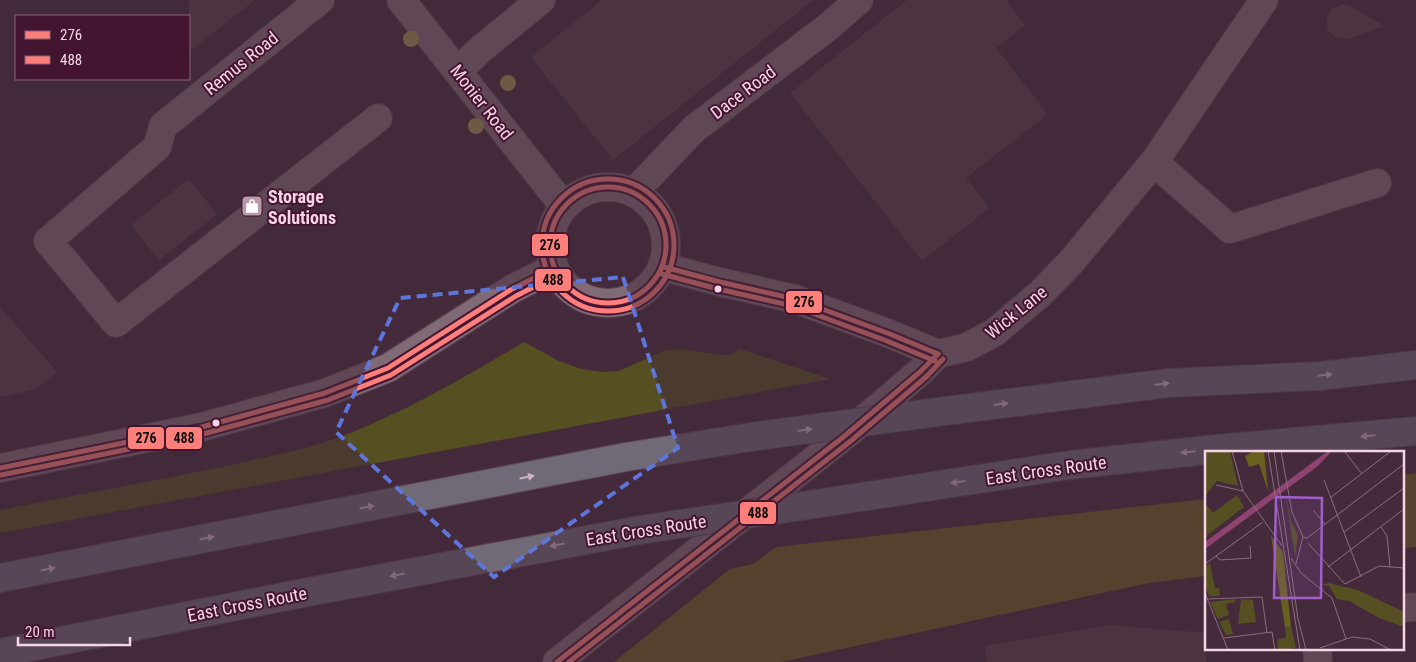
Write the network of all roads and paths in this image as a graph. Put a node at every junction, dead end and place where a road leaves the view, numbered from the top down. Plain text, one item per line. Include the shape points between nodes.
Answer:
1 (320, 0) edge
2 (401, 0) edge
3 (541, 0) edge
4 (859, 0) edge
5 (1264, 0) edge
6 (458, 71) junction
7 (378, 118) dead end
8 (1154, 162) junction
9 (1377, 182) dead end
10 (634, 192) junction
11 (563, 205) junction
12 (664, 267) junction
13 (554, 268) junction
14 (938, 354) junction
15 (1416, 365) edge
16 (1416, 431) edge
17 (0, 468) edge
18 (0, 578) edge
19 (0, 653) edge
20 (557, 662) edge

1 - 7 street, Remus Road via 163,126 157,147 48,241 116,323
2 - 6 street, Monier Road
3 - 6 street
4 - 10 street, Dace Road via 694,129
5 - 8 street, Wick Lane
6 - 11 street, Monier Road
8 - 9 street via 1230,229
8 - 14 street, Wick Lane via 1041,293 994,332 967,347
10 - 11 street via 615,187 594,188
10 - 12 street via 651,205 665,231
11 - 13 street via 550,235
12 - 13 street via 647,289 617,303 597,303 578,295 566,286
12 - 14 street via 802,301
13 - 17 street via 512,289 388,368 325,393 202,427
14 - 20 street, Wick Lane via 847,434
18 -> 15 highway, bridge via 607,461 757,436 1169,383 1320,376
16 -> 19 highway, East Cross Route, bridge via 1070,465 640,530

